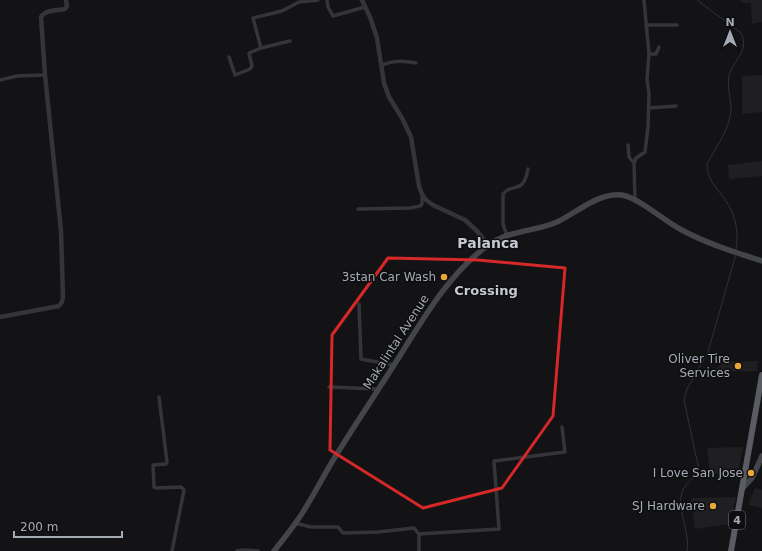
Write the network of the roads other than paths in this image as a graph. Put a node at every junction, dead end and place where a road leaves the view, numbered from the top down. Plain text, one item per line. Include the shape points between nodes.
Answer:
1 (66, 0) edge
2 (318, 0) edge
3 (327, 0) edge
4 (362, 0) edge
5 (644, 0) edge
6 (365, 7) junction
7 (646, 25) junction
8 (677, 25) dead end
9 (290, 41) dead end
10 (659, 47) dead end
11 (261, 48) junction
12 (649, 54) junction
13 (229, 57) dead end
14 (416, 63) dead end
15 (382, 65) junction
16 (45, 75) junction
17 (0, 80) edge
18 (676, 106) dead end
19 (649, 108) junction
20 (628, 145) dead end
21 (634, 163) junction
22 (528, 169) dead end
23 (422, 194) junction
24 (635, 200) junction
25 (358, 209) dead end
26 (507, 236) junction
27 (488, 245) junction
28 (762, 261) edge
29 (359, 304) dead end
30 (0, 317) edge
31 (393, 365) junction
32 (762, 375) edge
33 (761, 384) edge
34 (329, 387) dead end
35 (378, 389) junction
36 (159, 397) dead end
37 (562, 427) dead end
38 (762, 456) edge
39 (742, 489) junction
40 (295, 523) junction
41 (419, 534) junction
42 (172, 551) edge
43 (237, 551) edge
44 (258, 551) edge
45 (274, 551) edge
46 (419, 551) edge
47 (731, 551) edge

1 - 16 street via 65,9 46,12 41,17
2 - 11 street via 299,2 282,11 254,17
3 - 6 street via 333,16
4 - 6 street
5 - 7 street
6 - 15 street via 377,38
7 - 8 street
7 - 12 street
9 - 11 street
10 - 12 street via 656,54
11 - 13 street via 249,53 251,68 236,75
12 - 19 street
14 - 15 street via 393,61
15 - 23 street via 384,83 389,96 411,137
16 - 17 street via 17,76
16 - 30 street via 61,231 63,297 59,306
18 - 19 street
19 - 21 street via 646,148
20 - 21 street via 629,157
21 - 24 street
22 - 26 street via 525,182 502,194 502,224
23 - 25 street via 420,206
23 - 27 street via 433,205 465,220
24 - 26 main road, Makalintal Avenue via 613,195 590,203 557,222
24 - 28 main road, Makalintal Avenue via 679,229
26 - 27 main road, Makalintal Avenue
27 - 31 main road, Makalintal Avenue via 446,287
29 - 31 street via 361,359
31 - 35 main road, Makalintal Avenue
32 - 33 highway, 4
33 - 39 highway, 4
34 - 35 street
35 - 40 main road, Makalintal Avenue
36 - 42 street via 167,462 153,465 154,487 181,487 184,490
37 - 41 street via 565,452 494,462 499,529
38 - 39 main road via 752,478
39 - 47 highway, 4
40 - 41 street via 310,527 338,527 343,533 414,528
40 - 45 main road, Makalintal Avenue
41 - 46 street
43 - 44 street

